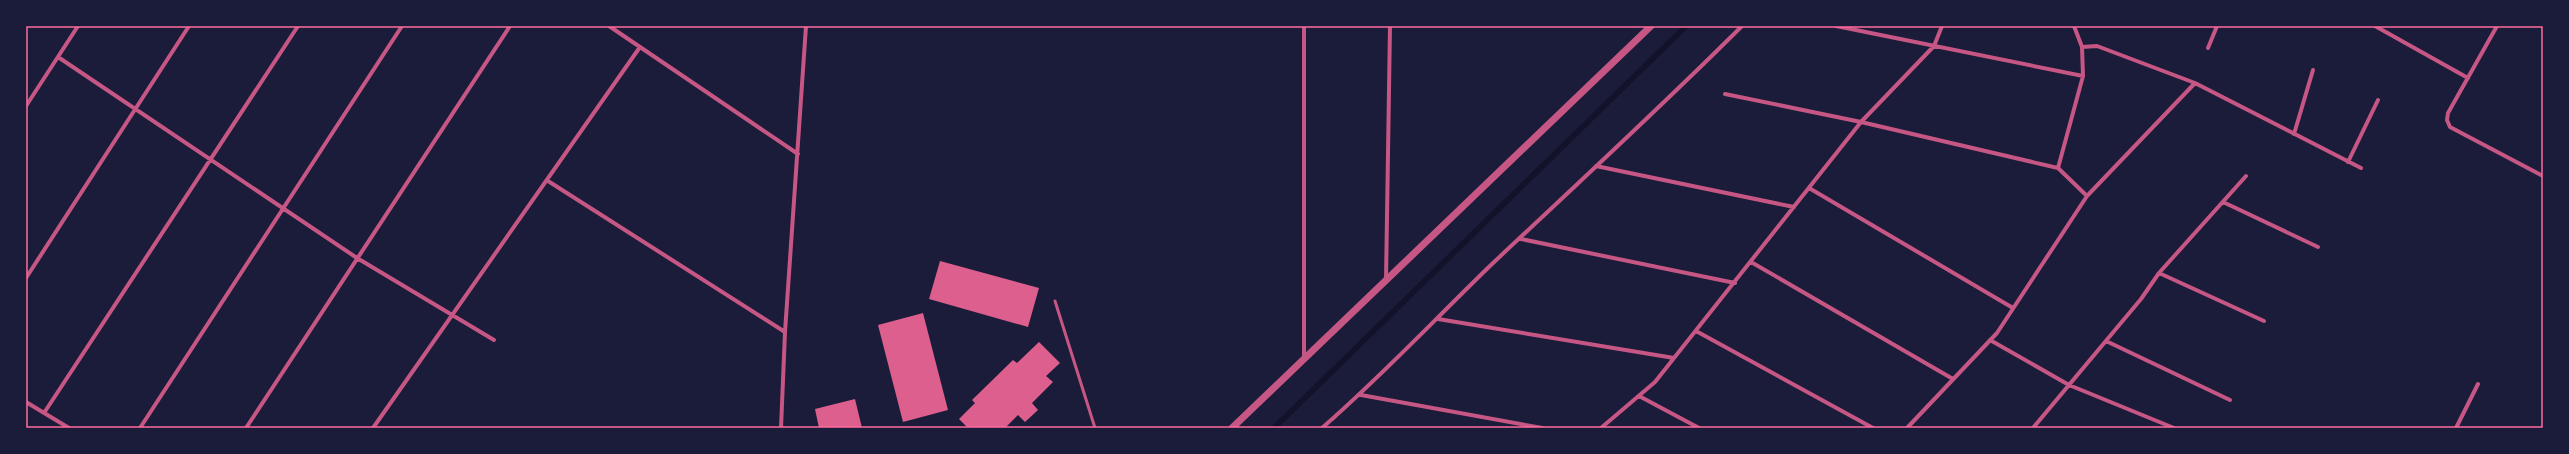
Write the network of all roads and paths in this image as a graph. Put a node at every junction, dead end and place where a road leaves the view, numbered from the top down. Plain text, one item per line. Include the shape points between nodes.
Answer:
1 (78, 26) edge
2 (189, 26) edge
3 (298, 26) edge
4 (402, 26) edge
5 (510, 26) edge
6 (609, 26) edge
7 (806, 26) edge
8 (1304, 26) edge
9 (1390, 26) edge
10 (1651, 26) edge
11 (1742, 26) edge
12 (1836, 26) edge
13 (1942, 26) edge
14 (2074, 26) edge
15 (2217, 26) edge
16 (2375, 26) edge
17 (2497, 26) edge
18 (1934, 46) junction
19 (640, 47) junction
20 (2082, 47) junction
21 (2208, 48) dead end
22 (58, 57) junction
23 (2313, 70) dead end
24 (2083, 76) junction
25 (2468, 78) junction
26 (2195, 83) junction
27 (1725, 94) dead end
28 (2378, 100) dead end
29 (26, 106) edge
30 (136, 109) junction
31 (1861, 122) junction
32 (2294, 134) junction
33 (798, 154) junction
34 (210, 159) junction
35 (2348, 162) junction
36 (1596, 166) junction
37 (2058, 168) junction
38 (2362, 168) dead end
39 (2246, 176) dead end
40 (2543, 176) edge
41 (548, 181) junction
42 (1809, 188) junction
43 (2087, 196) junction
44 (2223, 202) junction
45 (1794, 207) junction
46 (283, 209) junction
47 (1521, 239) junction
48 (2318, 247) dead end
49 (357, 258) junction
50 (1751, 262) junction
51 (2159, 273) junction
52 (26, 278) edge
53 (1386, 280) junction
54 (1735, 283) junction
55 (1055, 301) dead end
56 (2013, 308) junction
57 (453, 316) junction
58 (1438, 319) junction
59 (2264, 321) dead end
60 (1696, 331) junction
61 (785, 332) junction
62 (494, 340) dead end
63 (1990, 340) junction
64 (2106, 341) junction
65 (1674, 358) junction
66 (1304, 360) junction
67 (1953, 379) junction
68 (2478, 384) dead end
69 (2069, 385) junction
70 (1361, 395) junction
71 (1639, 396) junction
72 (2230, 400) dead end
73 (26, 402) edge
74 (44, 413) junction
75 (69, 428) edge
76 (140, 428) edge
77 (246, 428) edge
78 (373, 428) edge
79 (781, 428) edge
80 (1095, 428) edge
81 (1232, 428) edge
82 (1322, 428) edge
83 (1542, 428) edge
84 (1600, 428) edge
85 (1699, 428) edge
86 (1873, 428) edge
87 (1906, 428) edge
88 (2033, 428) edge
89 (2174, 428) edge
90 (2456, 428) edge

1 - 22 street
2 - 30 street
3 - 34 street
4 - 46 street
5 - 49 street
6 - 19 street
7 - 33 street
8 - 66 street
9 - 53 street
10 - 53 street
11 - 36 street
12 - 18 street
13 - 18 street
14 - 20 street
15 - 21 street
16 - 25 street
17 - 25 street
18 - 24 street
18 - 31 street
19 - 33 street
19 - 41 street
20 - 24 street
20 - 26 street via 2097,46
22 - 29 street
22 - 30 street
23 - 32 street
24 - 37 street
25 - 40 street via 2448,113 2447,120 2450,126
26 - 32 street
26 - 43 street
27 - 31 street
28 - 35 street
30 - 34 street
30 - 52 street
31 - 37 street
31 - 42 street
32 - 35 street
33 - 61 street
34 - 46 street
34 - 74 street
35 - 38 street
36 - 45 street
36 - 47 street
37 - 43 street
39 - 44 street
41 - 57 street
41 - 61 street
42 - 45 street
42 - 56 street
43 - 56 street
44 - 48 street
44 - 51 street
45 - 50 street
46 - 49 street
46 - 76 street
47 - 54 street
47 - 58 street
49 - 57 street
49 - 77 street
50 - 54 street
50 - 67 street
51 - 59 street
51 - 64 street
53 - 66 street
54 - 60 street
55 - 80 lane
56 - 63 street
57 - 62 street
57 - 78 street
58 - 65 street
58 - 70 street
60 - 65 street
60 - 86 street
61 - 79 street
63 - 67 street
63 - 69 street
64 - 69 street
64 - 72 street
65 - 71 street via 1655,382
66 - 81 street
67 - 87 street
68 - 90 street
69 - 88 street
69 - 89 street
70 - 82 street
70 - 83 street
71 - 84 street
71 - 85 street
73 - 74 street
74 - 75 street

